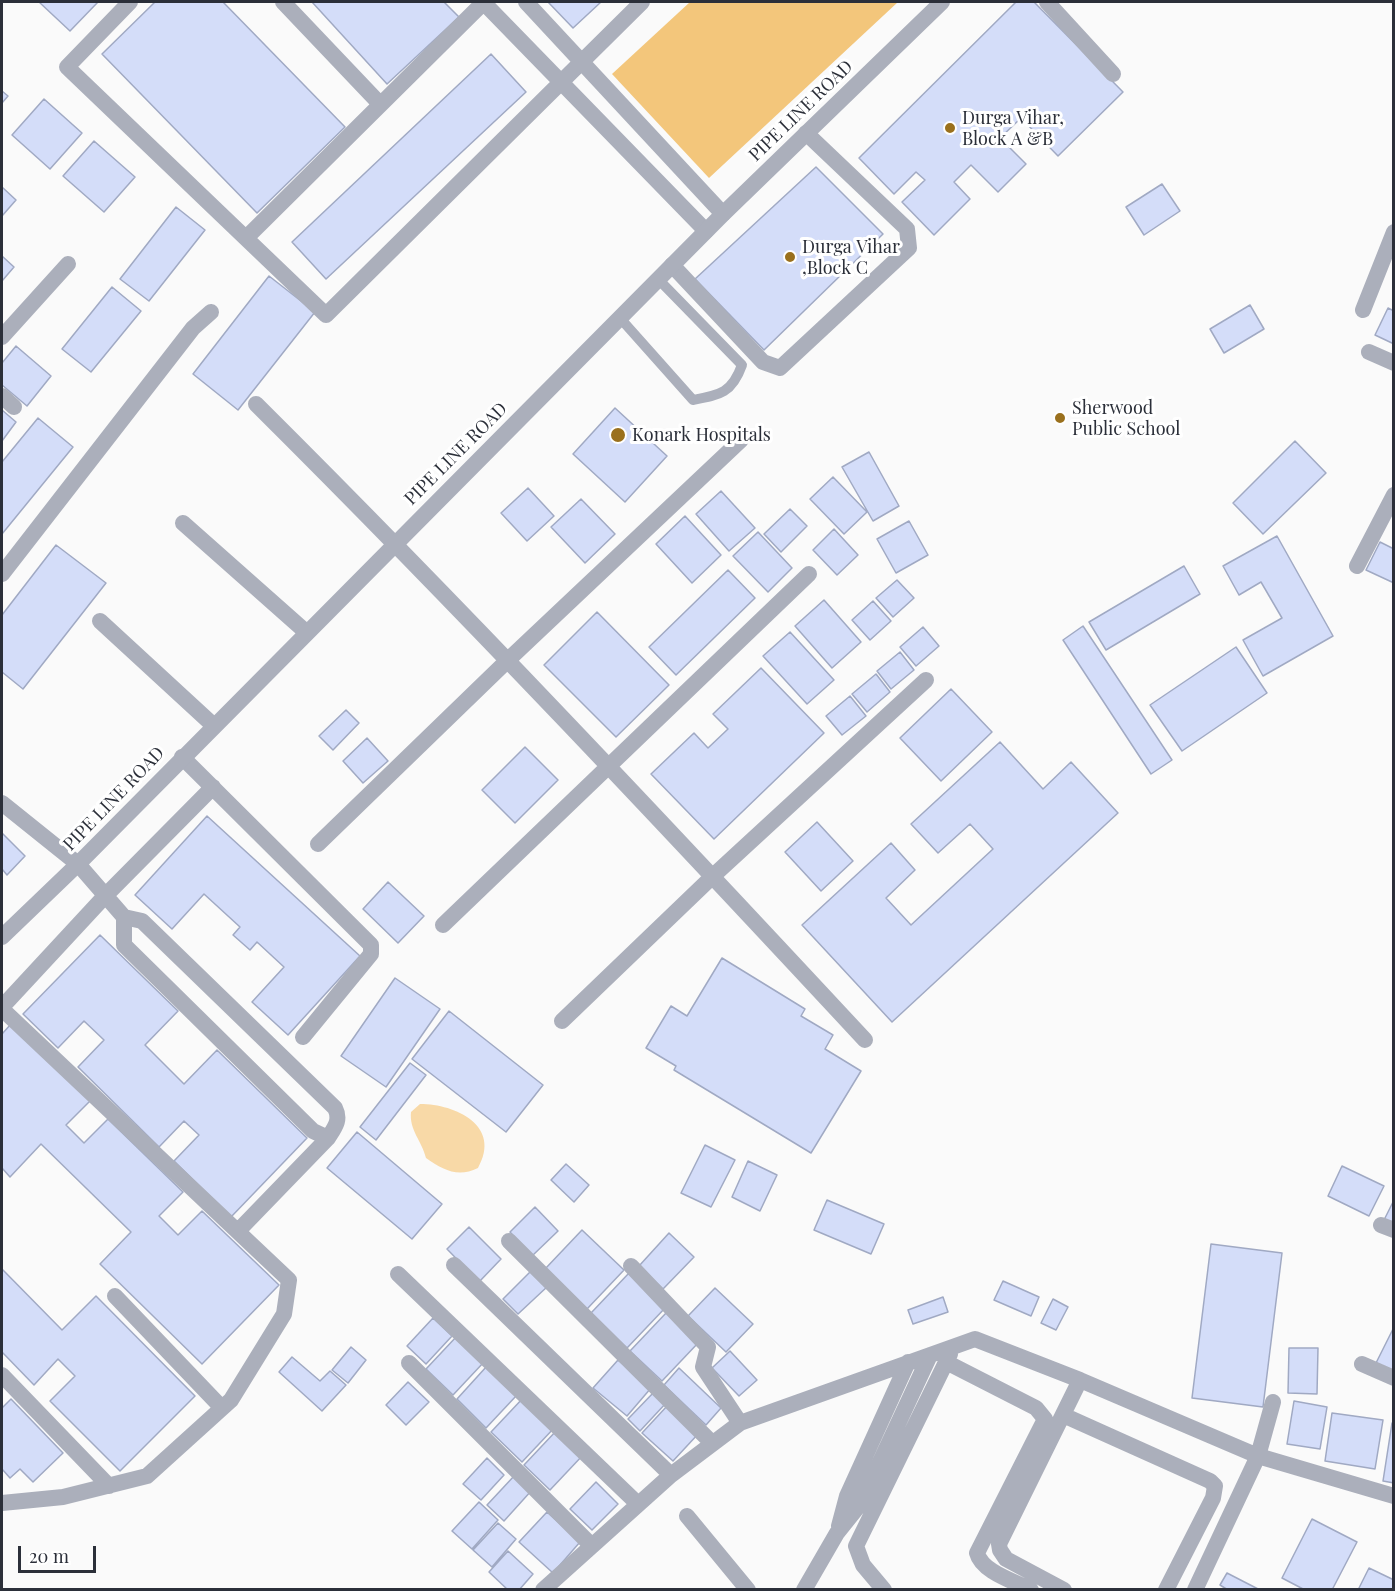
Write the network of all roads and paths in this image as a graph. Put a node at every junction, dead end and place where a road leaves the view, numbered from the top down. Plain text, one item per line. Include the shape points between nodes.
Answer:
1 (130, 2) edge
2 (283, 2) edge
3 (484, 2) edge
4 (526, 2) edge
5 (642, 2) edge
6 (942, 2) edge
7 (1047, 2) edge
8 (582, 63) junction
9 (1113, 74) dead end
10 (562, 83) junction
11 (380, 104) junction
12 (806, 133) junction
13 (723, 214) junction
14 (706, 231) junction
15 (1394, 231) edge
16 (246, 238) junction
17 (68, 264) dead end
18 (672, 266) junction
19 (658, 280) junction
20 (1363, 310) dead end
21 (211, 312) dead end
22 (620, 318) junction
23 (2, 337) edge
24 (1370, 352) dead end
25 (1394, 363) edge
26 (2, 396) edge
27 (256, 405) dead end
28 (14, 407) dead end
29 (741, 440) dead end
30 (1394, 495) edge
31 (183, 523) dead end
32 (395, 542) junction
33 (1357, 566) dead end
34 (2, 574) edge
35 (809, 574) dead end
36 (100, 621) dead end
37 (306, 632) junction
38 (508, 660) junction
39 (926, 680) dead end
40 (213, 725) junction
41 (182, 757) junction
42 (611, 766) junction
43 (213, 787) junction
44 (2, 803) edge
45 (318, 844) dead end
46 (78, 864) junction
47 (713, 876) junction
48 (105, 896) junction
49 (124, 917) junction
50 (443, 925) dead end
51 (2, 937) edge
52 (2, 1008) edge
53 (562, 1021) dead end
54 (303, 1038) dead end
55 (865, 1040) dead end
56 (328, 1138) junction
57 (238, 1231) junction
58 (509, 1241) dead end
59 (454, 1265) dead end
60 (631, 1266) dead end
61 (398, 1274) dead end
62 (115, 1296) dead end
63 (975, 1339) junction
64 (954, 1346) junction
65 (930, 1355) junction
66 (908, 1362) junction
67 (409, 1363) dead end
68 (1362, 1364) dead end
69 (953, 1366) junction
70 (2, 1375) edge
71 (1394, 1378) edge
72 (1080, 1380) junction
73 (1273, 1402) dead end
74 (222, 1408) junction
75 (1063, 1415) junction
76 (740, 1423) junction
77 (711, 1442) junction
78 (1258, 1456) junction
79 (671, 1475) junction
80 (109, 1486) junction
81 (1215, 1492) junction
82 (1394, 1496) edge
83 (1236, 1502) junction
84 (2, 1503) edge
85 (638, 1504) junction
86 (687, 1516) dead end
87 (837, 1533) junction
88 (592, 1546) junction
89 (543, 1590) edge
90 (748, 1590) edge
91 (804, 1590) edge
92 (884, 1590) edge
93 (1031, 1590) edge
94 (1064, 1590) edge
95 (1166, 1590) edge
96 (1195, 1590) edge

1 - 16 street via 67,67
2 - 11 street
3 - 10 street
3 - 11 street
4 - 8 street
5 - 8 street
6 - 12 street, PIPE LINE ROAD
7 - 9 street
8 - 10 street
8 - 13 street
10 - 14 street
10 - 16 street via 326,315
11 - 16 street
12 - 13 street, PIPE LINE ROAD
12 - 18 street via 907,229 909,248 780,368 763,362
13 - 14 street, PIPE LINE ROAD
14 - 18 street, PIPE LINE ROAD
15 - 20 street
17 - 23 street
18 - 19 street, PIPE LINE ROAD
19 - 22 street, PIPE LINE ROAD
19 - 22 lane via 741,365 736,380 719,395 693,400
21 - 34 street via 193,328
22 - 32 street, PIPE LINE ROAD
24 - 25 street
26 - 28 street
27 - 32 street
29 - 38 street
30 - 33 street
31 - 37 street
32 - 37 street, PIPE LINE ROAD
32 - 38 street
35 - 42 street
36 - 40 street
37 - 40 street, PIPE LINE ROAD
38 - 42 street
38 - 45 street
39 - 47 street
40 - 41 street, PIPE LINE ROAD
41 - 43 street
41 - 46 street, PIPE LINE ROAD
42 - 47 street
42 - 50 street
43 - 48 street
43 - 54 street via 371,945 372,954
44 - 46 street
46 - 48 street
46 - 51 street, PIPE LINE ROAD
47 - 53 street
47 - 55 street
48 - 49 street
48 - 52 street
49 - 56 street via 124,945 313,1131
49 - 56 street via 142,921 335,1108 338,1122
52 - 57 street
56 - 57 street
57 - 74 street via 290,1280 284,1314 231,1400
58 - 77 street
59 - 79 street
60 - 76 street via 708,1347 703,1367
61 - 85 street
62 - 74 street
63 - 64 street
63 - 69 street
63 - 72 street
64 - 65 street
64 - 69 street
65 - 66 street
65 - 87 street via 861,1503
66 - 76 street
66 - 87 street via 847,1496
67 - 88 street
68 - 71 street
69 - 92 street via 856,1546 863,1565
69 - 93 street via 1036,1408 1045,1419 977,1552 986,1566
70 - 80 street
72 - 75 street
72 - 78 street
73 - 78 street
74 - 80 street via 147,1476
75 - 81 street via 1210,1481
75 - 94 street via 999,1544 1006,1558
76 - 77 street
77 - 79 street
78 - 82 street
78 - 83 street
79 - 85 street
80 - 84 street via 63,1497
81 - 83 street
81 - 95 street
83 - 96 street
85 - 88 street
86 - 90 street
87 - 91 street
88 - 89 street

